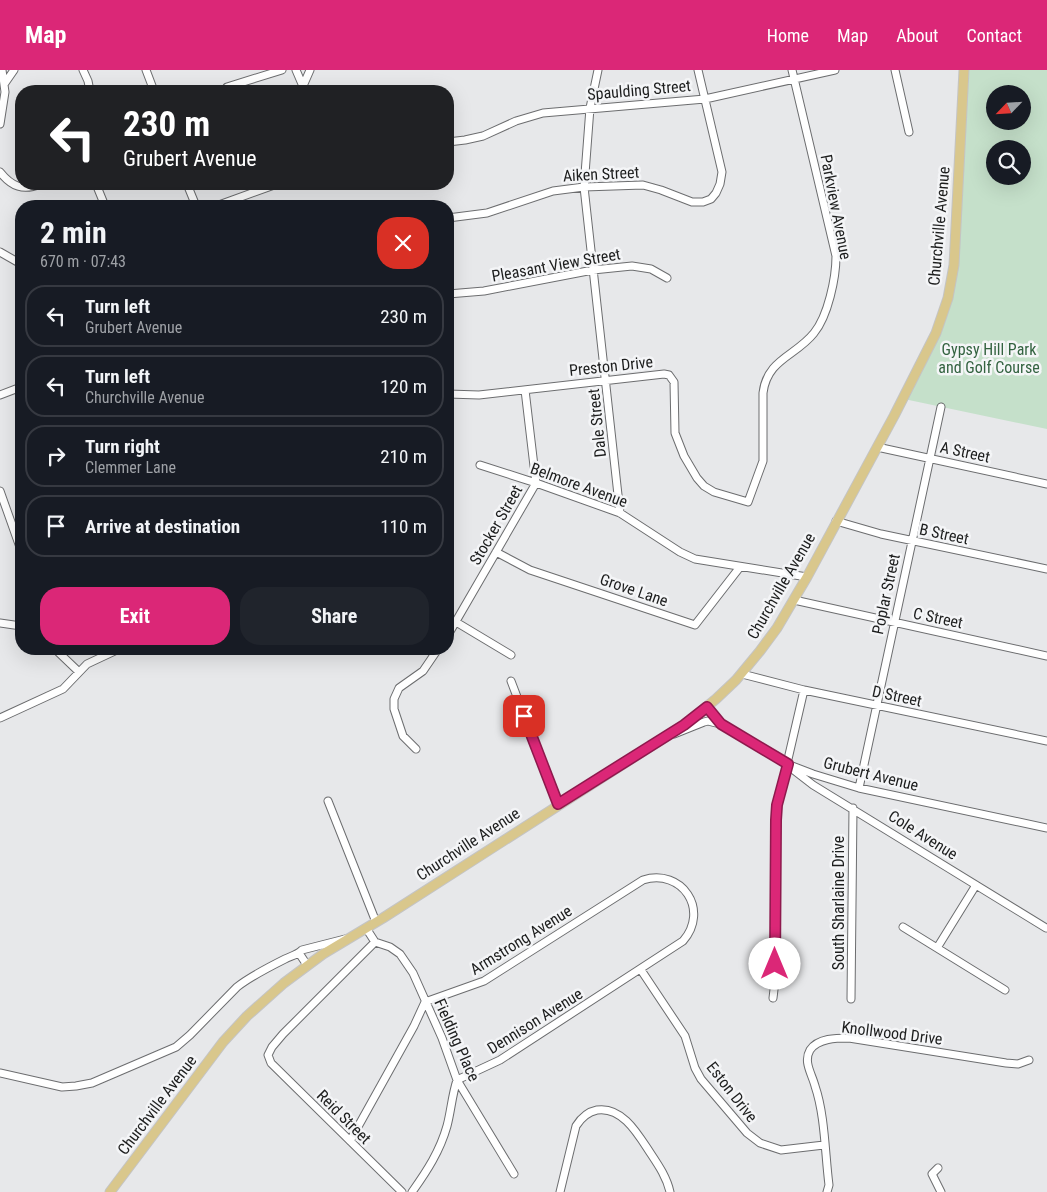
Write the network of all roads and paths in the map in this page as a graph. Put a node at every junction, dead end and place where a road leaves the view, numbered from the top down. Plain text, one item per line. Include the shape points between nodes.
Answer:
1 (2, 70) edge
2 (14, 70) edge
3 (83, 70) edge
4 (146, 70) edge
5 (282, 70) edge
6 (296, 70) edge
7 (310, 70) edge
8 (598, 70) edge
9 (698, 70) edge
10 (792, 70) edge
11 (835, 70) edge
12 (895, 70) edge
13 (964, 70) edge
14 (794, 78) junction
15 (4, 83) junction
16 (89, 85) edge
17 (152, 85) edge
18 (233, 85) edge
19 (302, 85) edge
20 (305, 85) edge
21 (705, 98) junction
22 (590, 108) junction
23 (0, 124) edge
24 (909, 132) dead end
25 (454, 141) edge
26 (0, 172) edge
27 (15, 186) edge
28 (584, 187) junction
29 (253, 190) edge
30 (230, 200) edge
31 (454, 217) edge
32 (0, 252) edge
33 (15, 261) edge
34 (593, 270) junction
35 (667, 278) dead end
36 (454, 294) edge
37 (606, 381) junction
38 (15, 389) edge
39 (525, 390) junction
40 (454, 394) edge
41 (0, 395) edge
42 (941, 407) dead end
43 (876, 447) junction
44 (929, 459) junction
45 (480, 465) dead end
46 (536, 483) junction
47 (1047, 484) edge
48 (1, 496) edge
49 (748, 502) joint
50 (620, 513) junction
51 (836, 521) junction
52 (15, 534) edge
53 (912, 541) junction
54 (496, 552) junction
55 (740, 567) junction
56 (1047, 569) edge
57 (807, 577) junction
58 (794, 600) junction
59 (0, 622) edge
60 (456, 622) junction
61 (894, 623) junction
62 (15, 625) edge
63 (454, 625) edge
64 (61, 655) edge
65 (106, 655) edge
66 (434, 655) edge
67 (511, 655) dead end
68 (1047, 656) edge
69 (79, 672) junction
70 (742, 674) junction
71 (511, 681) dead end
72 (804, 690) junction
73 (878, 706) junction
74 (707, 707) junction
75 (0, 718) edge
76 (721, 724) junction
77 (663, 738) junction
78 (1047, 741) edge
79 (416, 749) dead end
80 (788, 764) junction
81 (859, 788) junction
82 (328, 801) dead end
83 (558, 804) junction
84 (852, 808) junction
85 (1047, 828) edge
86 (976, 885) junction
87 (687, 893) joint
88 (376, 922) junction
89 (903, 927) dead end
90 (366, 928) junction
91 (1046, 928) dead end
92 (350, 937) junction
93 (375, 942) junction
94 (936, 948) junction
95 (299, 953) junction
96 (307, 965) junction
97 (642, 970) junction
98 (1005, 990) dead end
99 (774, 998) dead end
100 (851, 999) dead end
101 (425, 1002) junction
102 (1028, 1060) dead end
103 (0, 1073) edge
104 (457, 1080) junction
105 (350, 1142) junction
106 (824, 1145) junction
107 (938, 1168) dead end
108 (514, 1174) dead end
109 (829, 1191) edge
110 (110, 1192) edge
111 (402, 1192) edge
112 (412, 1192) edge
113 (560, 1192) edge
114 (670, 1192) edge
115 (941, 1192) edge

1 - 15 street
2 - 15 street
3 - 16 street
4 - 17 street
5 - 18 street
6 - 19 street
7 - 20 street
8 - 22 street, Dale Street
9 - 21 street, Aiken Street
10 - 14 street, Parkview Avenue
11 - 14 street, Spaulding Street
12 - 24 street
13 - 43 main road, Churchville Avenue via 956,240 950,289 936,333
14 - 21 street, Spaulding Street
14 - 49 street, Parkview Avenue via 836,263 820,325 808,340 775,365 765,382 763,461
15 - 23 street
21 - 22 street, Spaulding Street
21 - 28 street, Aiken Street via 722,172 720,187 711,199 693,202 640,185
22 - 25 street, Spaulding Street via 536,115 483,136
22 - 28 street, Dale Street
26 - 27 street
28 - 31 street, Aiken Street via 553,191 487,213
28 - 34 street, Dale Street
29 - 30 street
32 - 33 street
34 - 35 street, Pleasant View Street via 641,266
34 - 36 street, Pleasant View Street via 484,291
34 - 37 street, Dale Street
37 - 39 street, Preston Drive
37 - 49 street, Preston Drive via 664,374 672,377 675,433 697,478 714,492
37 - 50 street, Dale Street
38 - 41 street
39 - 40 street, Preston Drive
39 - 46 street, Stocker Street
42 - 44 street, Poplar Street
43 - 44 street, A Street
43 - 51 main road, Churchville Avenue
44 - 47 street, A Street
44 - 53 street, Poplar Street
45 - 46 street, Belmore Avenue
46 - 50 street, Belmore Avenue
46 - 54 street, Stocker Street
48 - 52 street
50 - 55 street, Belmore Avenue via 686,556
51 - 53 street, B Street
51 - 57 main road, Churchville Avenue
53 - 56 street, B Street
53 - 61 street, Poplar Street
54 - 55 street, Grove Lane via 530,570 695,625
54 - 60 street, Stocker Street
55 - 57 street, Belmore Avenue
57 - 58 main road, Churchville Avenue
58 - 61 street, C Street
58 - 70 main road, Churchville Avenue via 768,642
59 - 62 street
60 - 63 street, Stocker Street
60 - 67 street
61 - 68 street, C Street
61 - 73 street, Poplar Street
64 - 69 street
65 - 69 street
66 - 79 street via 423,671 399,688 394,699 403,736
69 - 75 street via 63,689
70 - 72 street, D Street
70 - 74 main road, Churchville Avenue
71 - 83 street
72 - 73 street, D Street
72 - 80 street
73 - 78 street, D Street
73 - 81 street, Poplar Street
74 - 76 street, Grubert Avenue
74 - 77 main road, Churchville Avenue
76 - 77 street via 708,721
76 - 80 street, Grubert Avenue
77 - 83 main road, Churchville Avenue
80 - 81 street, Grubert Avenue
80 - 84 street, Cole Avenue via 806,780
80 - 99 street via 776,820
81 - 85 street, Grubert Avenue
82 - 88 street
83 - 88 main road, Churchville Avenue
84 - 86 street, Cole Avenue
84 - 100 street, South Sharlaine Drive
86 - 91 street, Cole Avenue
86 - 94 street
87 - 97 street, Dennison Avenue via 694,912 690,933 680,944
87 - 101 street, Armstrong Avenue via 678,883 667,878 643,880 484,981
88 - 90 main road, Churchville Avenue
89 - 94 street
90 - 92 main road, Churchville Avenue
90 - 93 street
92 - 95 street
92 - 96 main road, Churchville Avenue
93 - 101 street, Fielding Place via 392,948 404,958
93 - 105 street, Reid Street via 283,1034 268,1054 269,1059
94 - 98 street
95 - 96 street
95 - 103 street via 237,987 176,1048 99,1080 62,1087
96 - 110 main road, Churchville Avenue via 247,1016 223,1042
97 - 104 street, Dennison Avenue via 500,1060
97 - 106 street, Eston Drive via 685,1036 701,1079 747,1133 758,1142 777,1149
101 - 104 street, Fielding Place
101 - 105 street
102 - 106 street, Knollwood Drive via 1018,1064 1006,1063 849,1038 819,1042 809,1051 807,1061 819,1101
104 - 108 street, Fielding Place
104 - 112 street via 441,1145 431,1166
105 - 111 street, Reid Street
106 - 109 street, Knollwood Drive
107 - 115 street via 932,1174
113 - 114 street via 576,1126 587,1114 602,1110 616,1113 630,1124 661,1170

